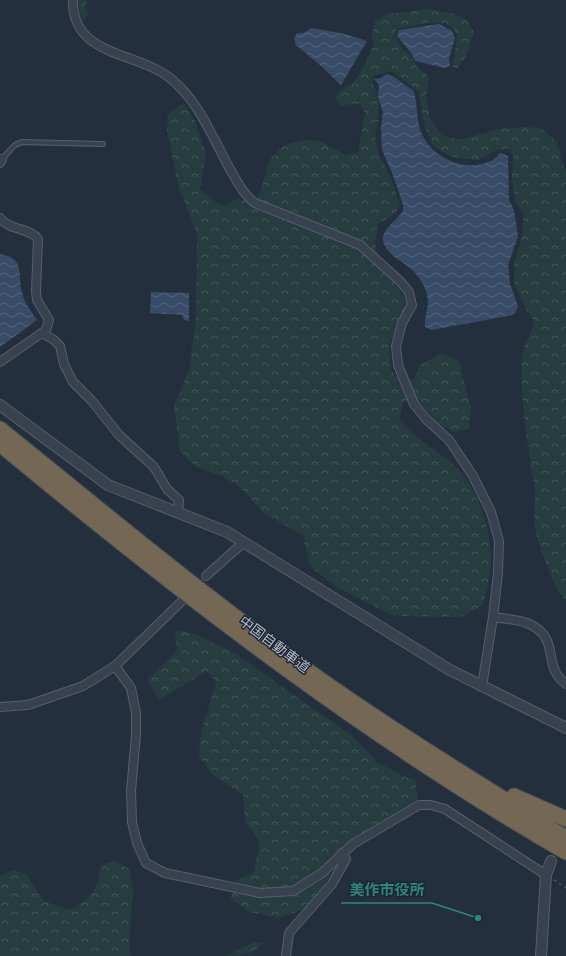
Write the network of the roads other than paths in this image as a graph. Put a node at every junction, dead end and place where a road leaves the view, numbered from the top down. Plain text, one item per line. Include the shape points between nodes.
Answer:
1 (73, 0) edge
2 (103, 144) dead end
3 (1, 161) edge
4 (0, 218) edge
5 (42, 333) junction
6 (0, 362) edge
7 (0, 405) edge
8 (0, 429) edge
9 (0, 444) edge
10 (178, 512) junction
11 (244, 542) junction
12 (206, 576) dead end
13 (181, 602) dead end
14 (493, 617) junction
15 (115, 666) junction
16 (566, 684) edge
17 (480, 685) junction
18 (0, 707) edge
19 (566, 728) edge
20 (396, 730) junction
21 (462, 788) junction
22 (566, 819) edge
23 (566, 838) edge
24 (566, 852) edge
25 (342, 853) junction
26 (551, 861) dead end
27 (566, 864) edge
28 (546, 875) junction
29 (286, 956) edge
30 (541, 956) edge

1 - 14 street via 72,12 78,27 96,45 152,67 169,77 194,102 247,197 255,203 313,228 360,245 409,292 412,305 402,323 396,346 398,365 414,404 449,440 473,476 492,512 500,554
2 - 3 lane via 22,142 15,145
4 - 5 street via 4,224 30,232 38,240 37,300 49,320 46,330
5 - 6 street
5 - 10 street via 60,346 64,364 73,382 119,435 147,459 167,488 179,500
7 - 10 street via 83,469 108,485 128,495
8 - 20 highway, 中国自動車道 via 177,572 276,647
9 - 21 highway, 中国自動車道 via 179,590 265,655 373,731
10 - 11 street via 227,532
11 - 12 street
11 - 17 street via 414,649
13 - 15 street
14 - 16 street via 525,622 538,628 546,636 550,646 554,671
14 - 17 street via 483,680
15 - 18 street via 83,686 50,699 28,705
15 - 25 street via 130,688 136,713 130,791 132,822 137,843 146,863 165,873 260,894 293,891 322,873
17 - 19 street
20 - 22 highway via 524,802
20 - 23 highway, 中国自動車道
21 - 24 highway, 中国自動車道
21 - 27 highway via 474,804
25 - 28 street via 418,805 431,805 445,809
25 - 29 street via 346,859 332,884 289,933
26 - 28 street
28 - 30 street

